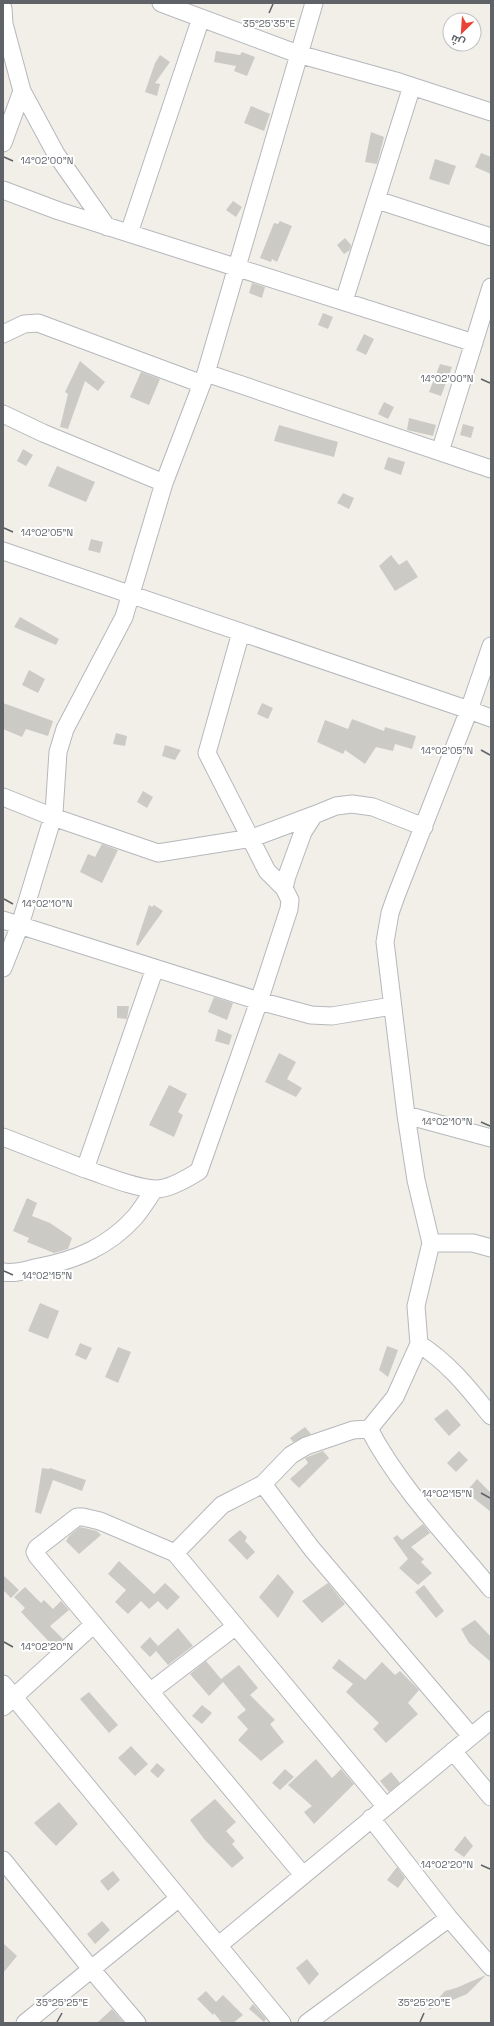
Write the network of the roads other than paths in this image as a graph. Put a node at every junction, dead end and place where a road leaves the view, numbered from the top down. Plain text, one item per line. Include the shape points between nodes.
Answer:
1 (161, 3) edge
2 (314, 3) edge
3 (183, 7) edge
4 (3, 8) edge
5 (201, 18) junction
6 (298, 54) junction
7 (412, 86) junction
8 (22, 91) junction
9 (491, 112) edge
10 (3, 143) edge
11 (3, 190) edge
12 (377, 200) junction
13 (107, 227) junction
14 (129, 233) junction
15 (491, 237) edge
16 (236, 267) junction
17 (491, 287) edge
18 (344, 301) junction
19 (3, 334) edge
20 (474, 343) junction
21 (204, 379) junction
22 (3, 414) edge
23 (440, 452) junction
24 (491, 469) edge
25 (164, 484) junction
26 (3, 551) edge
27 (130, 594) junction
28 (241, 632) junction
29 (491, 646) edge
30 (469, 710) junction
31 (491, 718) edge
32 (3, 797) edge
33 (314, 815) junction
34 (53, 817) junction
35 (424, 827) junction
36 (252, 838) junction
37 (284, 888) junction
38 (3, 920) edge
39 (20, 925) junction
40 (3, 968) edge
41 (155, 968) junction
42 (259, 1001) junction
43 (392, 1006) junction
44 (406, 1115) junction
45 (3, 1137) edge
46 (491, 1138) edge
47 (86, 1168) junction
48 (155, 1189) junction
49 (432, 1244) junction
50 (491, 1248) edge
51 (3, 1272) edge
52 (419, 1344) junction
53 (491, 1416) edge
54 (369, 1429) junction
55 (264, 1484) junction
56 (174, 1553) junction
57 (491, 1589) edge
58 (94, 1624) junction
59 (236, 1626) junction
60 (3, 1684) edge
61 (151, 1691) junction
62 (8, 1702) edge
63 (491, 1720) edge
64 (471, 1736) junction
65 (453, 1751) junction
66 (491, 1797) edge
67 (386, 1806) junction
68 (371, 1818) junction
69 (3, 1860) edge
70 (303, 1875) junction
71 (179, 1898) junction
72 (449, 1918) junction
73 (219, 1945) junction
74 (491, 1967) edge
75 (92, 1970) junction
76 (26, 2023) edge
77 (137, 2023) edge
78 (282, 2023) edge
79 (307, 2023) edge

1 - 3 street
2 - 6 street
3 - 5 street
4 - 8 street via 4,24
5 - 6 street
5 - 14 street
6 - 7 street
6 - 16 street
7 - 9 street
7 - 12 street
8 - 10 street
8 - 13 street via 56,154
11 - 13 street
12 - 15 street
12 - 18 street
13 - 14 street
14 - 16 street
16 - 18 street
16 - 21 street
17 - 20 street
18 - 20 street
19 - 21 street via 24,324 38,323
20 - 23 street
21 - 23 street
21 - 25 street
22 - 25 street
23 - 24 street
25 - 27 street
26 - 27 street
27 - 28 street
27 - 34 street via 124,617 65,729 58,752
28 - 30 street
28 - 36 street via 208,753
29 - 30 street
30 - 31 street
30 - 35 street
32 - 34 street
33 - 35 street via 336,806 352,804 373,807
33 - 36 street
33 - 37 street via 302,832
34 - 36 street via 158,854
34 - 39 street
35 - 43 street via 390,913 385,942
36 - 37 street via 267,871
37 - 42 street via 290,900
38 - 39 street
39 - 40 street
39 - 41 street
41 - 42 street
41 - 47 street
42 - 43 street via 311,1015 332,1016
42 - 48 street via 199,1171 176,1183
43 - 44 street
44 - 46 street
44 - 49 street via 416,1180
45 - 47 street
47 - 48 street
48 - 51 street via 135,1217 107,1241 86,1254 65,1262 15,1273
49 - 50 street via 473,1243
49 - 52 street via 416,1306
52 - 53 street via 451,1368
52 - 54 street via 395,1397
54 - 55 street via 353,1430 306,1446 292,1455
54 - 57 street via 382,1454
55 - 56 street via 222,1505
55 - 64 street via 312,1549
56 - 58 street via 100,1520 84,1517 77,1517 37,1548 37,1556
56 - 59 street
58 - 61 street
58 - 62 street
59 - 61 street
59 - 67 street
60 - 62 street
61 - 70 street
62 - 71 street via 81,1781
63 - 64 street
64 - 65 street
65 - 66 street
65 - 67 street
67 - 68 street
68 - 70 street
68 - 72 street
69 - 75 street
70 - 73 street
71 - 73 street
71 - 75 street
72 - 74 street
72 - 79 street
73 - 78 street
75 - 76 street
75 - 77 street

